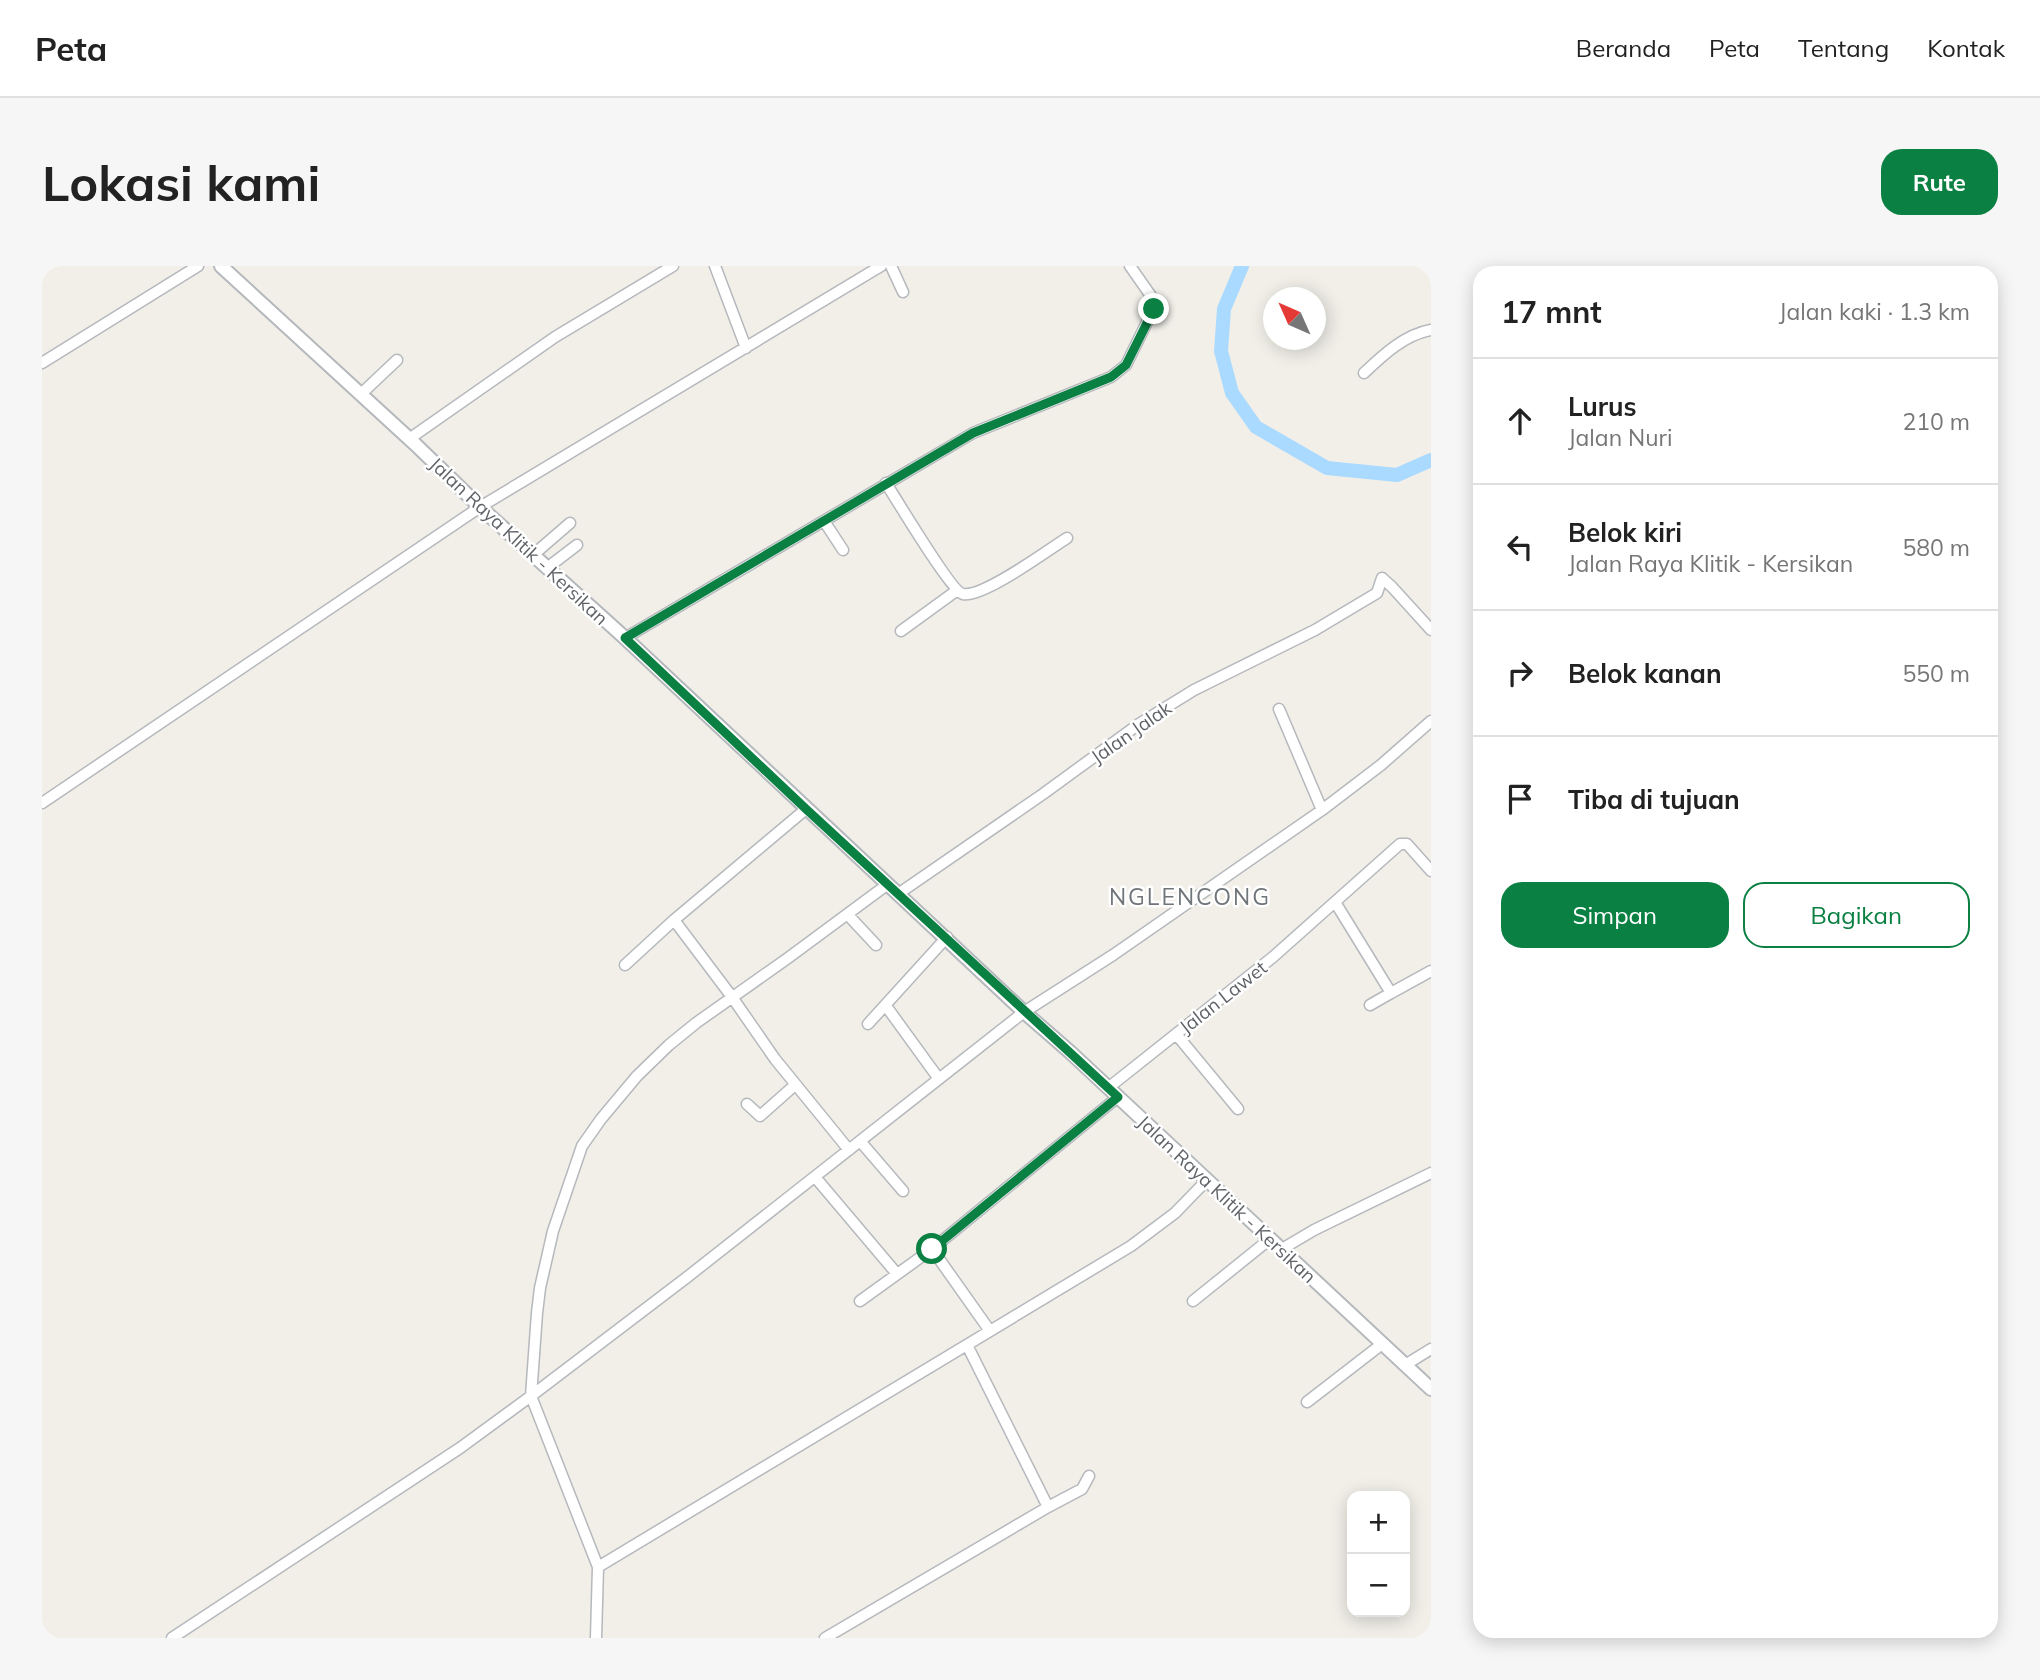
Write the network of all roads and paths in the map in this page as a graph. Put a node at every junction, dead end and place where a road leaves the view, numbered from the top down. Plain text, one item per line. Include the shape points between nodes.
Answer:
1 (198, 266) edge
2 (221, 266) edge
3 (673, 266) edge
4 (715, 266) edge
5 (881, 266) edge
6 (891, 266) edge
7 (1129, 266) edge
8 (903, 292) dead end
9 (1431, 330) edge
10 (746, 348) junction
11 (397, 360) dead end
12 (42, 363) edge
13 (1364, 373) dead end
14 (361, 394) junction
15 (409, 439) junction
16 (886, 483) junction
17 (480, 507) junction
18 (824, 521) junction
19 (570, 523) dead end
20 (1067, 538) dead end
21 (577, 545) dead end
22 (843, 550) dead end
23 (533, 555) junction
24 (547, 568) junction
25 (956, 591) junction
26 (1431, 630) edge
27 (901, 631) dead end
28 (625, 638) junction
29 (1279, 709) dead end
30 (1431, 721) edge
31 (42, 803) edge
32 (806, 809) junction
33 (1322, 810) junction
34 (1431, 871) edge
35 (893, 889) junction
36 (1335, 902) junction
37 (848, 915) junction
38 (674, 920) junction
39 (947, 937) junction
40 (876, 945) dead end
41 (625, 965) dead end
42 (1431, 971) edge
43 (1391, 993) junction
44 (732, 997) junction
45 (1370, 1005) dead end
46 (886, 1006) junction
47 (1024, 1012) junction
48 (868, 1024) dead end
49 (1176, 1034) junction
50 (939, 1079) junction
51 (795, 1085) junction
52 (1108, 1088) junction
53 (1118, 1097) junction
54 (747, 1104) dead end
55 (1238, 1109) dead end
56 (860, 1141) junction
57 (849, 1150) junction
58 (1431, 1173) edge
59 (815, 1177) junction
60 (1207, 1180) junction
61 (903, 1191) dead end
62 (1270, 1239) junction
63 (932, 1249) junction
64 (1282, 1249) junction
65 (897, 1274) junction
66 (860, 1301) dead end
67 (1193, 1301) dead end
68 (990, 1331) junction
69 (1382, 1344) junction
70 (967, 1345) junction
71 (1431, 1349) edge
72 (1405, 1365) junction
73 (1431, 1389) edge
74 (531, 1396) junction
75 (1307, 1402) dead end
76 (1089, 1476) dead end
77 (1048, 1507) junction
78 (598, 1567) junction
79 (172, 1638) edge
80 (596, 1638) edge
81 (825, 1638) edge

1 - 12 street
2 - 14 street, Jalan Raya Klitik - Kersikan
3 - 15 street via 555,337
4 - 10 street
5 - 10 street
6 - 8 street
7 - 16 street via 1151,296 1154,309 1120,372 973,433
9 - 13 street via 1399,344
10 - 17 street
11 - 14 street
14 - 15 street, Jalan Raya Klitik - Kersikan
15 - 17 street, Jalan Raya Klitik - Kersikan
16 - 18 street
16 - 25 street
17 - 23 street, Jalan Raya Klitik - Kersikan
17 - 31 street
18 - 22 street
18 - 28 street
19 - 23 street
20 - 25 street via 995,584 968,594
21 - 24 street
23 - 24 street, Jalan Raya Klitik - Kersikan
24 - 28 street, Jalan Raya Klitik - Kersikan
25 - 27 street
26 - 35 street, Jalan Jalak via 1382,578 1377,593 1315,630 1194,690
28 - 32 street, Jalan Raya Klitik - Kersikan
29 - 33 street
30 - 33 street
32 - 35 street, Jalan Raya Klitik - Kersikan
32 - 38 street
33 - 47 street
34 - 36 street, Jalan Lawet via 1402,843
35 - 37 street, Jalan Jalak
35 - 39 street, Jalan Raya Klitik - Kersikan
36 - 43 street
36 - 49 street, Jalan Lawet
37 - 40 street
37 - 44 street, Jalan Jalak
38 - 41 street
38 - 44 street
39 - 46 street
39 - 47 street, Jalan Raya Klitik - Kersikan
42 - 43 street
43 - 45 street
44 - 51 street
44 - 74 street, Jalan Jalak via 637,1076 582,1146 553,1231 540,1288
46 - 48 street
46 - 50 street
47 - 50 street
47 - 52 street, Jalan Raya Klitik - Kersikan
49 - 52 street, Jalan Lawet
49 - 55 street
50 - 56 street
51 - 54 street via 760,1116
51 - 57 street
52 - 53 street, Jalan Raya Klitik - Kersikan
53 - 60 street, Jalan Raya Klitik - Kersikan
53 - 63 street
56 - 57 street
56 - 61 street
57 - 59 street
58 - 64 street
59 - 65 street
59 - 74 street
60 - 62 street, Jalan Raya Klitik - Kersikan
60 - 68 street via 1175,1213 1131,1246
62 - 64 street, Jalan Raya Klitik - Kersikan
62 - 67 street
63 - 65 street
63 - 68 street
64 - 69 street, Jalan Raya Klitik - Kersikan
65 - 66 street
68 - 70 street
69 - 72 street, Jalan Raya Klitik - Kersikan
69 - 75 street
70 - 77 street
70 - 78 street
71 - 72 street
72 - 73 street, Jalan Raya Klitik - Kersikan
74 - 78 street
74 - 79 street
76 - 77 street via 1082,1489
77 - 81 street
78 - 80 street

